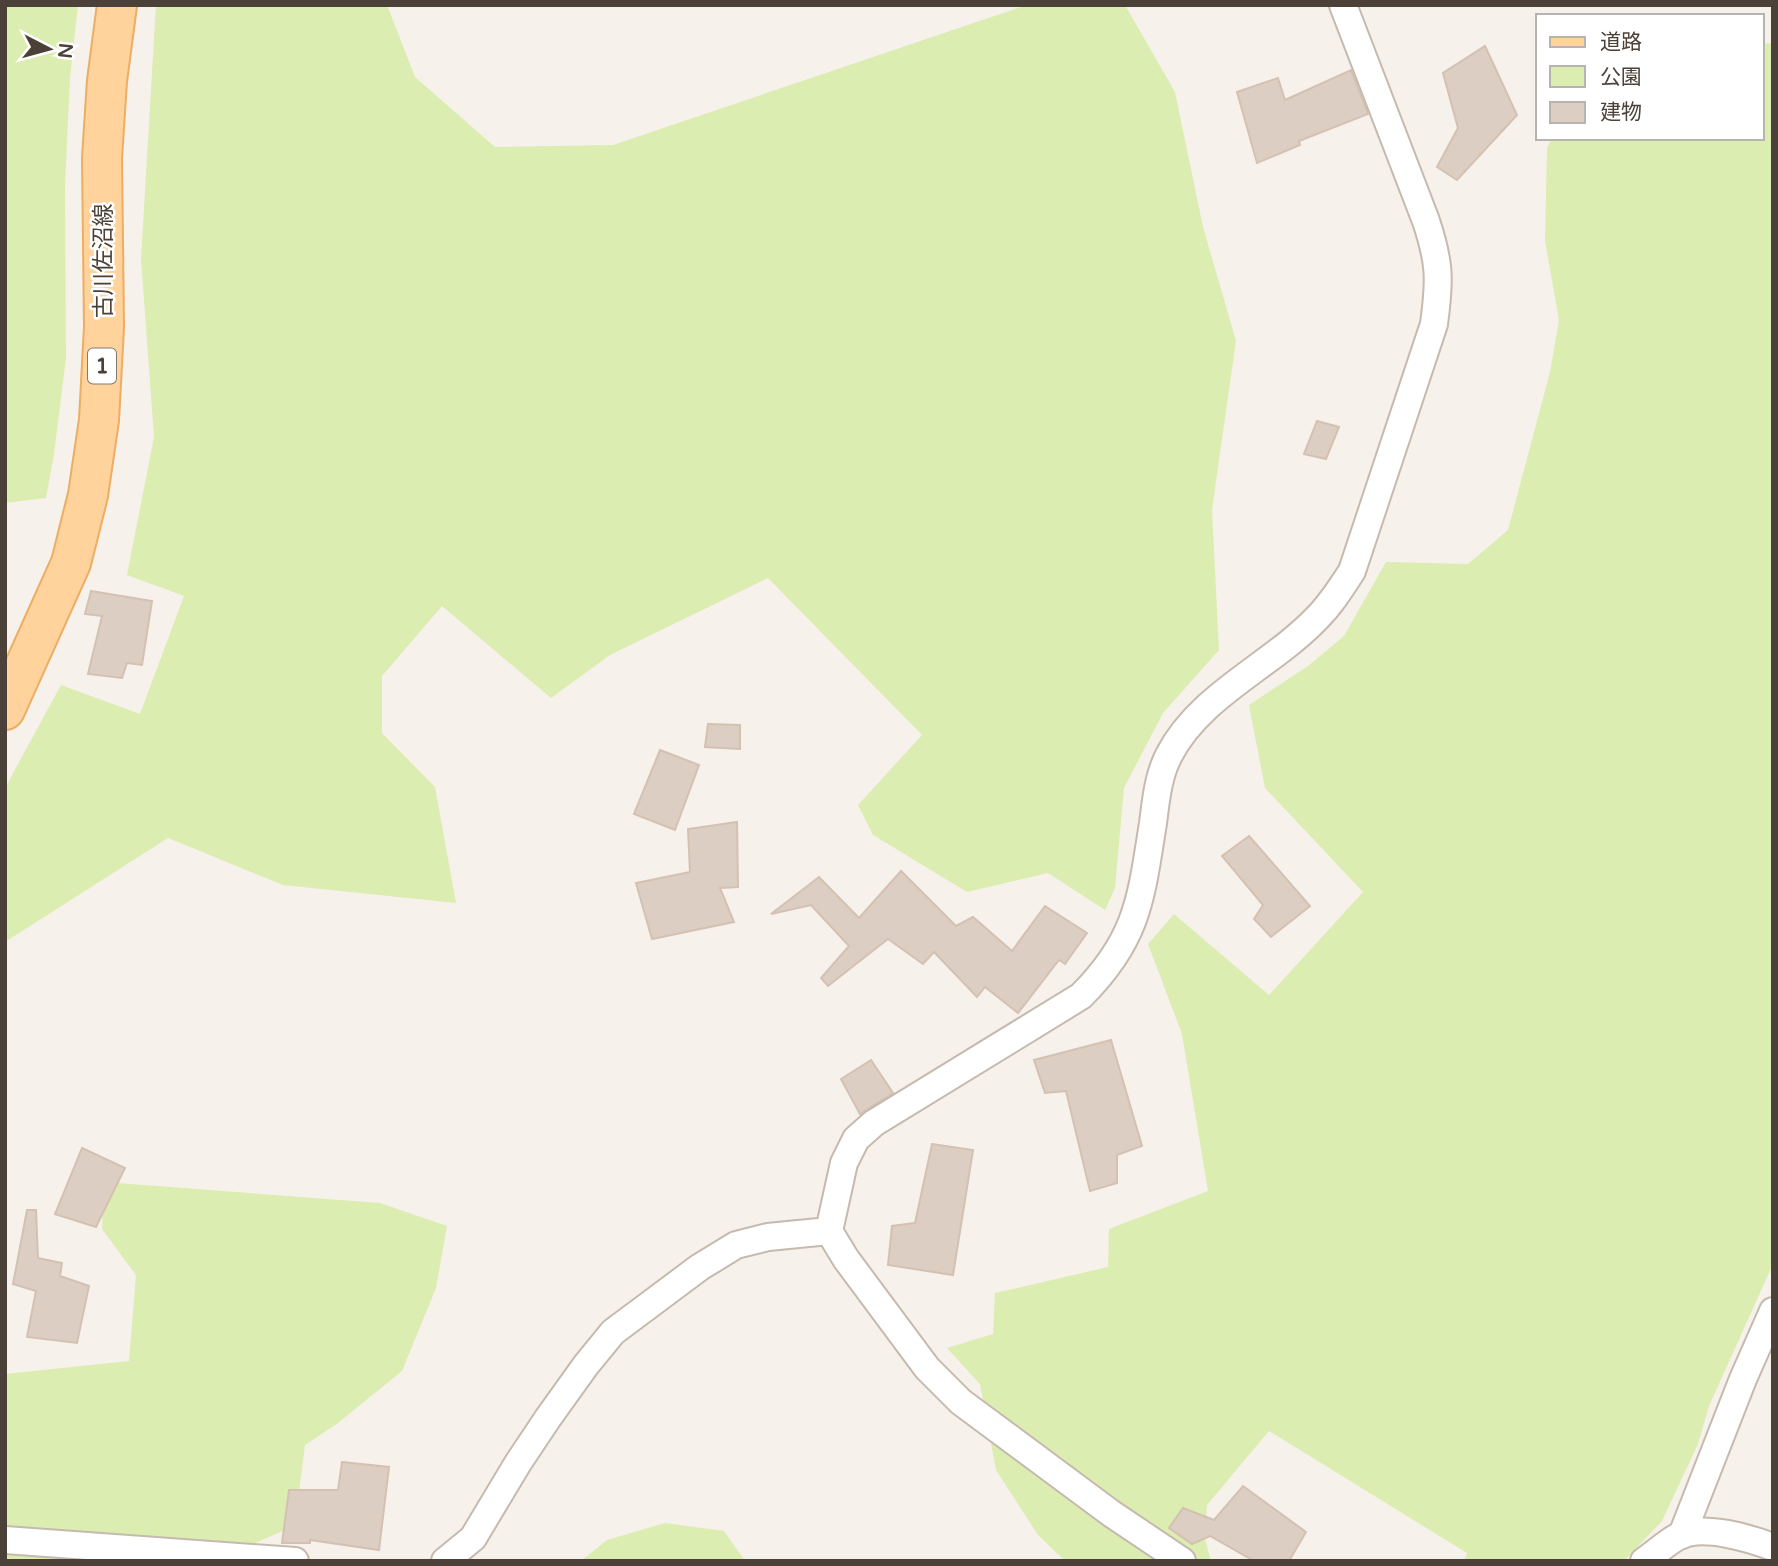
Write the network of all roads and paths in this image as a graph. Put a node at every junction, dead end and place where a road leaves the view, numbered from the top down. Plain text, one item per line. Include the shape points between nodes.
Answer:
1 (117, 5) edge
2 (1343, 5) edge
3 (5, 710) edge
4 (829, 1231) junction
5 (1773, 1311) edge
6 (1682, 1535) junction
7 (5, 1540) edge
8 (1773, 1547) edge
9 (295, 1561) edge
10 (445, 1561) edge
11 (1182, 1561) edge
12 (1644, 1561) edge

1 - 3 main road, 古川佐沼線 / 1 via 102,158 104,327 99,420 88,495 71,563
2 - 4 street via 1426,221 1437,256 1439,288 1434,324 1352,571 1315,620 1199,714 1168,756 1159,782 1135,919 1103,974 1081,996 874,1123 856,1139 844,1163
4 - 10 street via 736,1245 614,1332 548,1419 473,1538
4 - 11 street via 927,1368 961,1402
5 - 6 street
6 - 8 street via 1713,1532
6 - 12 street
7 - 9 street

